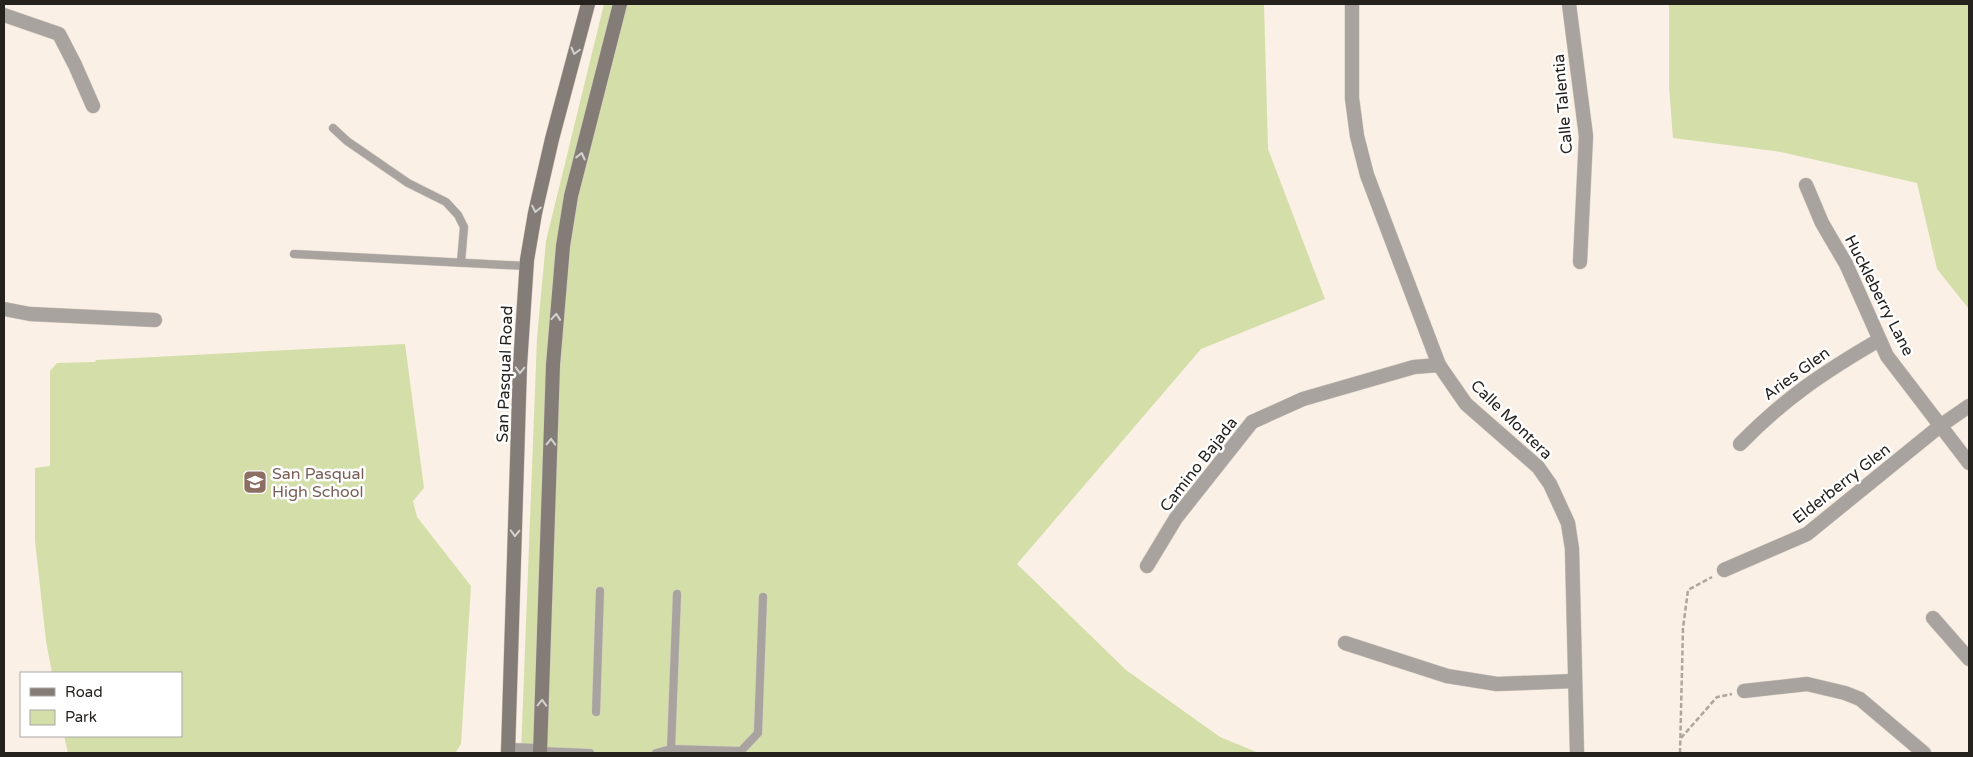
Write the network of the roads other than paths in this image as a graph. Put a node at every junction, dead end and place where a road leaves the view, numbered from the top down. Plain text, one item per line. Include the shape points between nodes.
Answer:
1 (588, 4) edge
2 (620, 4) edge
3 (1352, 4) edge
4 (1569, 4) edge
5 (4, 15) edge
6 (93, 106) dead end
7 (333, 128) dead end
8 (1806, 185) dead end
9 (294, 254) dead end
10 (461, 262) junction
11 (1580, 262) dead end
12 (526, 266) junction
13 (4, 309) edge
14 (155, 320) dead end
15 (1879, 340) junction
16 (1439, 365) junction
17 (1969, 406) edge
18 (1940, 426) junction
19 (1740, 444) dead end
20 (1969, 463) edge
21 (1147, 566) dead end
22 (1724, 570) road end
23 (600, 591) dead end
24 (677, 594) dead end
25 (763, 597) dead end
26 (1933, 618) dead end
27 (1345, 642) dead end
28 (1969, 659) edge
29 (1574, 681) junction
30 (1744, 691) road end
31 (596, 712) dead end
32 (672, 749) junction
33 (508, 752) edge
34 (540, 752) edge
35 (590, 753) edge
36 (656, 753) edge
37 (1577, 753) edge
38 (1924, 753) edge

1 -> 12 main road, San Pasqual Road via 537,204
34 -> 2 main road via 552,380 564,246 571,196
3 - 16 street, Calle Montera via 1352,98 1357,136 1367,175
4 - 11 street, Calle Talentia via 1586,136
5 - 6 street via 59,34
7 - 10 lane via 408,183 446,202 464,227
8 - 15 street, Huckleberry Lane via 1822,223 1846,264
9 - 10 lane
10 - 12 lane
12 -> 33 main road, San Pasqual Road
13 - 14 street via 30,314
15 - 18 street, Huckleberry Lane via 1887,356
15 - 19 street, Aries Glen via 1820,374 1770,413
16 - 21 street, Camino Bajada via 1414,368 1303,399 1252,422 1176,518
16 - 29 street, Calle Montera via 1466,404 1538,467 1550,484 1568,523 1572,549
17 - 18 street, Elderberry Glen
18 - 20 street, Huckleberry Lane
18 - 22 street, Elderberry Glen via 1807,534
23 - 31 lane
24 - 32 lane
25 - 32 lane via 758,733 741,751
26 - 28 street
27 - 29 street via 1447,676 1497,684
29 - 37 street, Calle Montera
30 - 38 street via 1807,684 1845,693 1860,699
32 - 36 lane
33 - 34 street
34 - 35 lane

